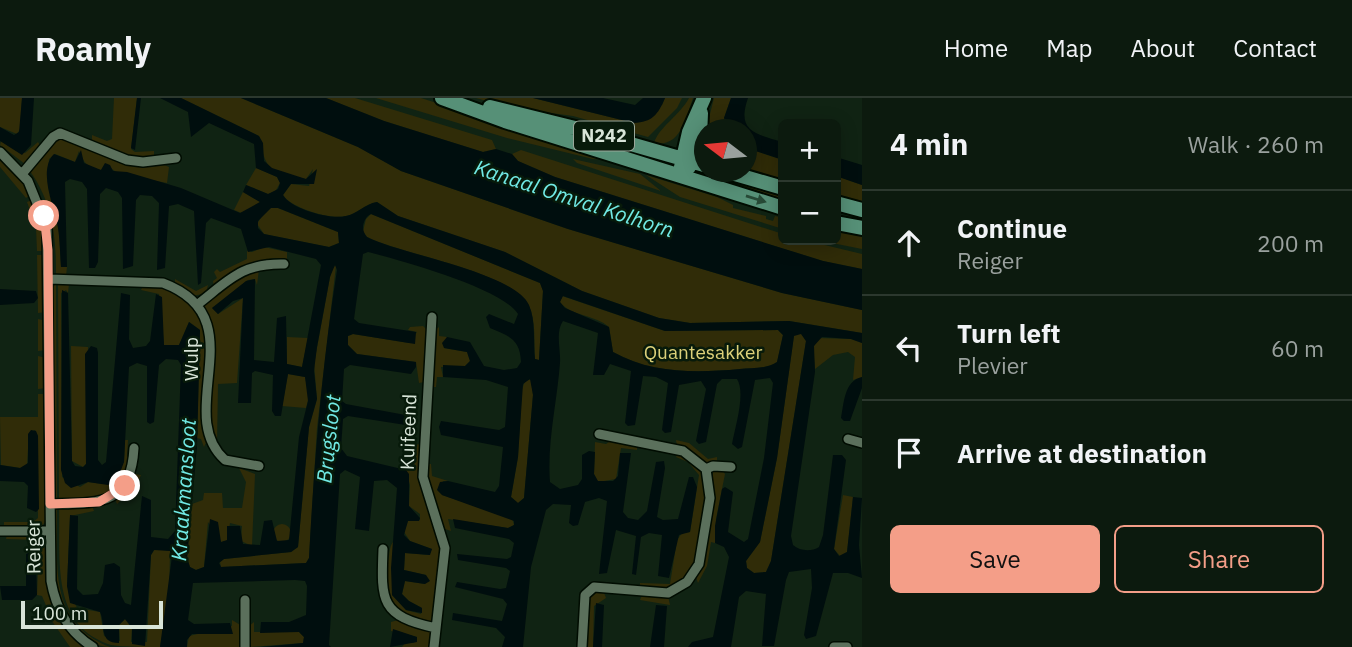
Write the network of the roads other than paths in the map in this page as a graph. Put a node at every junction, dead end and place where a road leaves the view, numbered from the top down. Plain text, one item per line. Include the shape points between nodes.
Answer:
1 (442, 98) edge
2 (447, 98) edge
3 (702, 102) edge
4 (0, 152) edge
5 (176, 158) dead end
6 (693, 162) edge
7 (22, 174) junction
8 (681, 176) junction
9 (757, 180) edge
10 (778, 187) edge
11 (841, 205) edge
12 (778, 206) edge
13 (862, 210) edge
14 (841, 224) edge
15 (862, 228) edge
16 (284, 264) dead end
17 (49, 279) junction
18 (198, 304) junction
19 (432, 317) dead end
20 (599, 434) dead end
21 (848, 439) dead end
22 (862, 443) edge
23 (134, 448) dead end
24 (260, 466) dead end
25 (731, 467) dead end
26 (706, 469) junction
27 (50, 504) junction
28 (0, 531) edge
29 (50, 531) junction
30 (383, 548) dead end
31 (245, 600) dead end
32 (436, 628) junction
33 (93, 647) edge
34 (245, 647) edge
35 (434, 647) edge
36 (582, 647) edge
37 (834, 647) edge
38 (847, 647) edge

1 - 8 main road, N242
2 - 6 main road, N242 via 550,121
3 - 6 main road via 701,137
4 - 7 street, Reiger
5 - 7 street via 127,160 60,133
6 - 8 main road
7 - 17 street, Reiger via 36,195 47,228
8 -> 12 main road, N242
9 - 10 main road
11 - 13 main road
14 - 15 main road
16 - 18 street via 242,270
17 - 18 street via 163,283
17 - 27 street, Reiger
18 - 24 street, Wulp via 211,335 209,437 225,460
19 - 32 street, Kuifeend via 423,477 445,548
20 - 26 street via 683,451
21 - 22 street
23 - 27 street via 133,471 116,494 99,502
25 - 26 street
26 - 36 street via 710,498 694,574 668,593 594,587 585,595
27 - 29 street, Reiger
28 - 29 street
29 - 33 street, Reiger via 55,601 68,625
30 - 32 street via 381,589 386,604 401,619
31 - 34 street
32 - 35 street, Kuifeend
37 - 38 street

